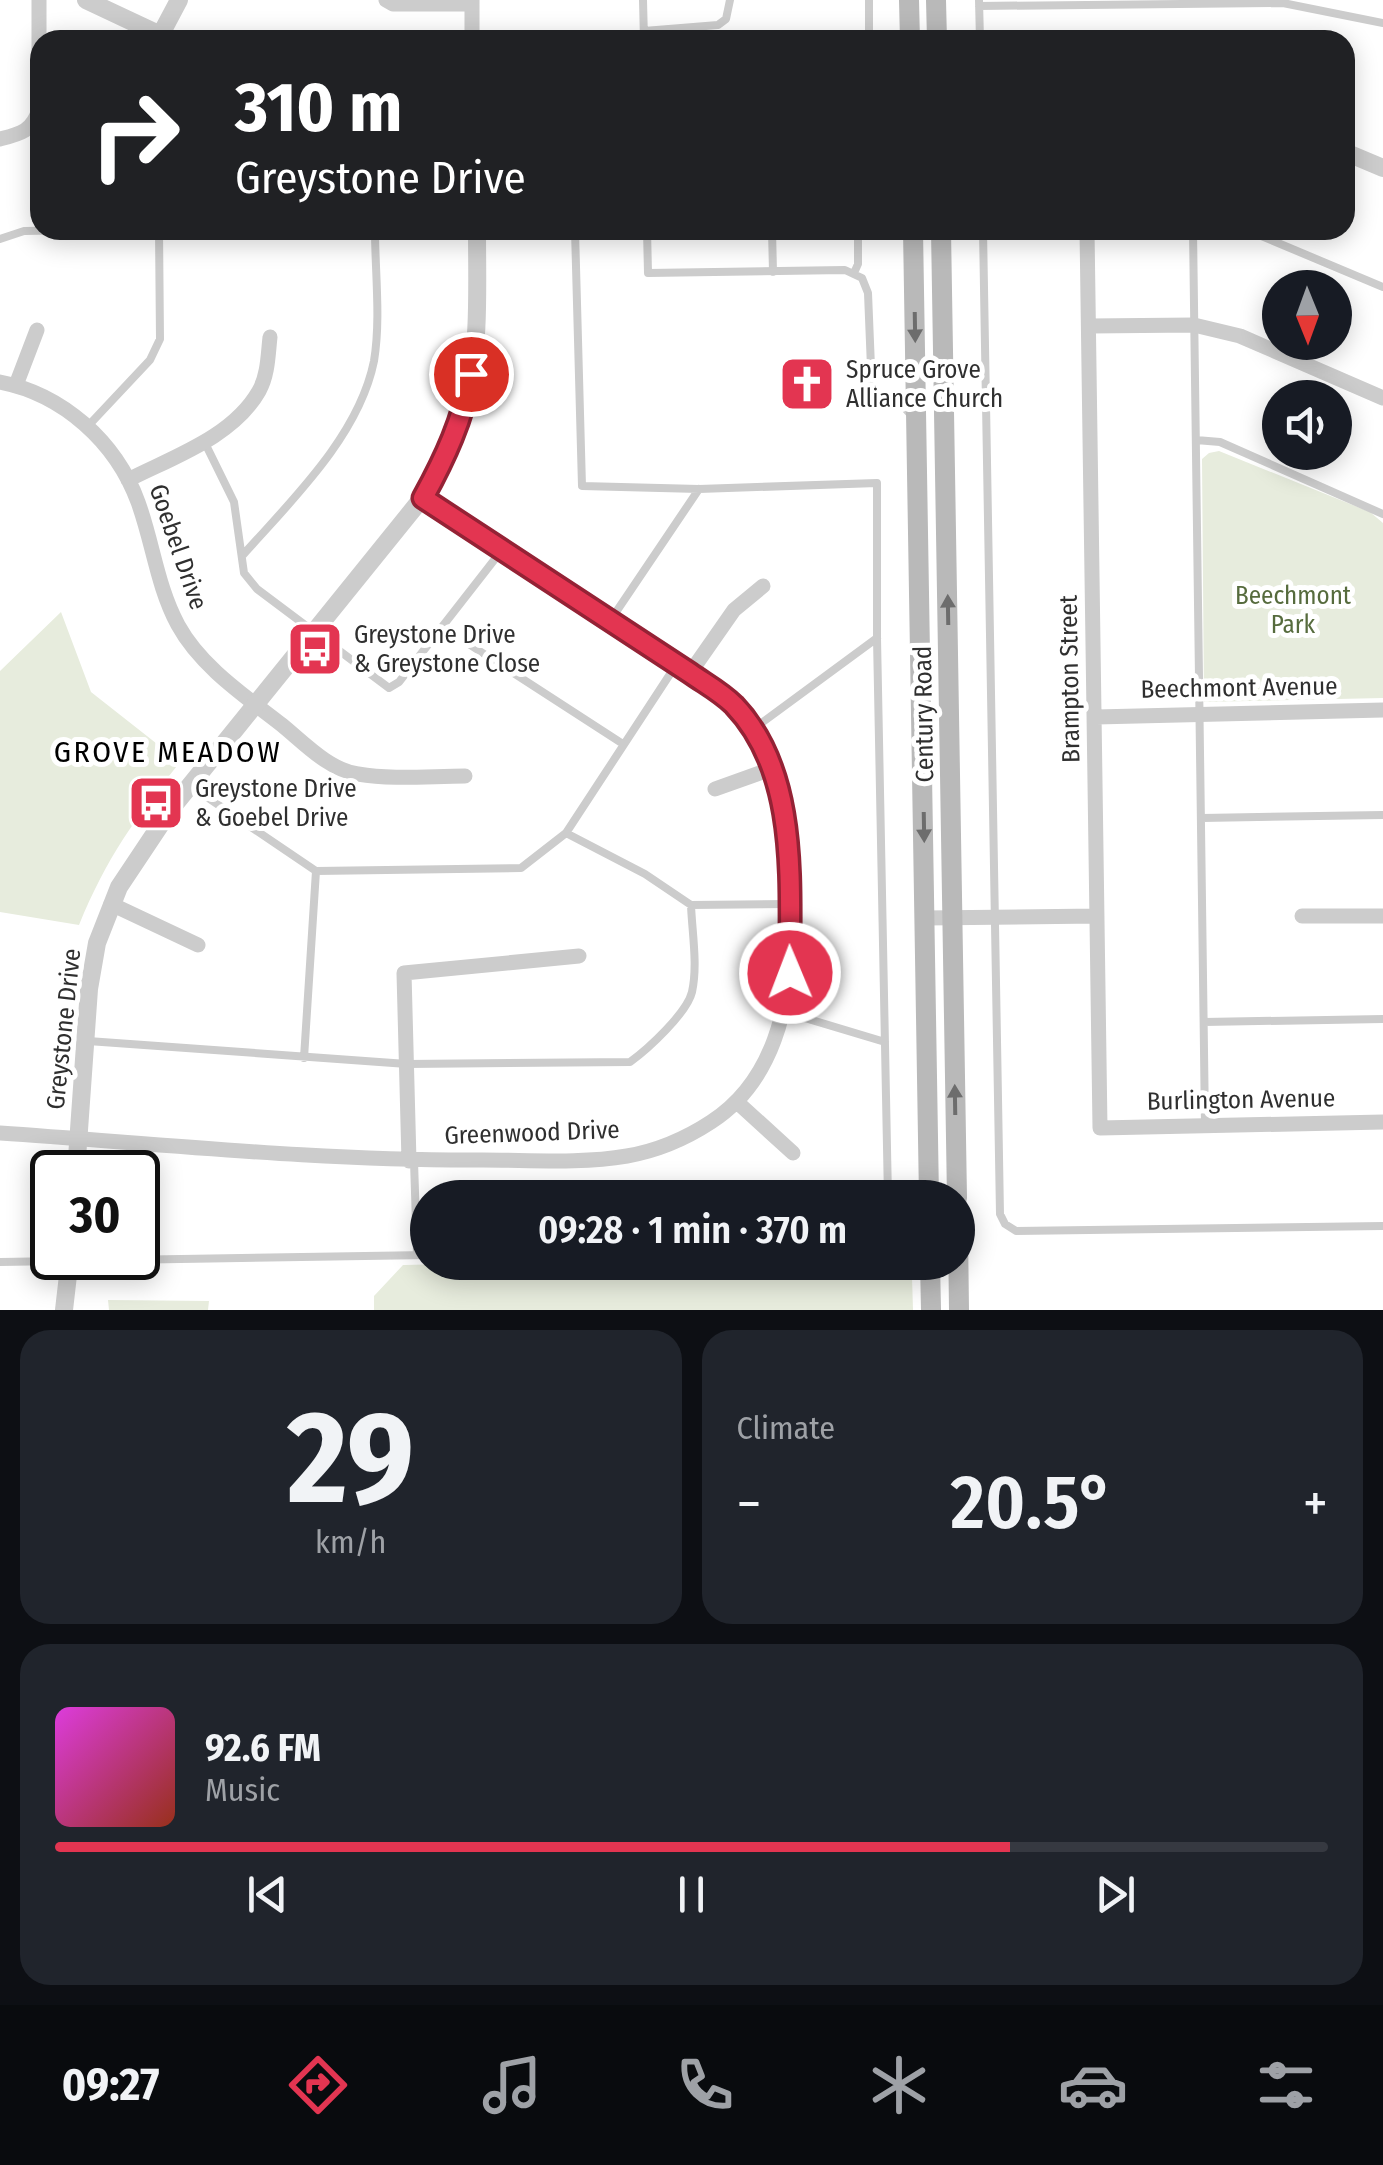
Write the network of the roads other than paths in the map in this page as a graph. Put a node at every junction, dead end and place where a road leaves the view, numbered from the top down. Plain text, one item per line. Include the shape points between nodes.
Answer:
1 (39, 0) edge
2 (86, 0) edge
3 (179, 0) edge
4 (386, 0) edge
5 (643, 0) edge
6 (730, 0) edge
7 (869, 0) edge
8 (909, 0) edge
9 (936, 0) edge
10 (472, 2) edge
11 (979, 3) edge
12 (1383, 23) edge
13 (39, 30) edge
14 (151, 30) edge
15 (168, 30) edge
16 (472, 30) edge
17 (644, 30) edge
18 (681, 30) edge
19 (869, 30) edge
20 (910, 30) edge
21 (937, 30) edge
22 (980, 30) edge
23 (30, 126) edge
24 (0, 139) edge
25 (1355, 156) edge
26 (1383, 168) edge
27 (30, 231) edge
28 (0, 239) edge
29 (160, 240) edge
30 (374, 240) edge
31 (476, 240) edge
32 (575, 240) edge
33 (647, 240) edge
34 (772, 240) edge
35 (858, 240) edge
36 (913, 240) edge
37 (941, 240) edge
38 (983, 240) edge
39 (1087, 240) edge
40 (1193, 240) edge
41 (1271, 240) edge
42 (772, 272) junction
43 (854, 273) junction
44 (1383, 287) edge
45 (1194, 325) junction
46 (1090, 326) junction
47 (36, 330) dead end
48 (270, 337) dead end
49 (8, 384) edge
50 (1383, 398) edge
51 (917, 424) junction
52 (88, 426) junction
53 (1196, 440) junction
54 (204, 441) junction
55 (128, 480) junction
56 (699, 489) junction
57 (423, 498) junction
58 (1383, 514) edge
59 (502, 550) junction
60 (242, 556) junction
61 (763, 586) dead end
62 (610, 620) junction
63 (444, 628) junction
64 (315, 632) junction
65 (877, 638) junction
66 (683, 668) junction
67 (256, 705) junction
68 (1383, 710) edge
69 (1201, 714) junction
70 (1096, 717) junction
71 (752, 730) junction
72 (623, 744) junction
73 (771, 770) junction
74 (465, 776) dead end
75 (190, 785) junction
76 (715, 789) dead end
77 (1383, 815) edge
78 (1202, 818) junction
79 (566, 833) junction
80 (316, 871) junction
81 (111, 904) junction
82 (692, 904) junction
83 (790, 904) junction
84 (1097, 916) junction
85 (1302, 916) dead end
86 (1383, 916) edge
87 (952, 917) junction
88 (996, 917) junction
89 (925, 918) junction
90 (198, 945) dead end
91 (579, 956) dead end
92 (785, 1012) junction
93 (1383, 1018) edge
94 (1204, 1022) junction
95 (85, 1041) junction
96 (885, 1042) junction
97 (304, 1058) junction
98 (407, 1064) junction
99 (737, 1102) junction
100 (1383, 1122) edge
101 (1205, 1125) junction
102 (1100, 1128) joint
103 (0, 1133) edge
104 (78, 1139) junction
105 (77, 1150) edge
106 (792, 1153) dead end
107 (412, 1161) junction
108 (413, 1180) edge
109 (888, 1180) edge
110 (929, 1180) edge
111 (957, 1180) edge
112 (1383, 1226) edge
113 (410, 1255) edge
114 (160, 1258) edge
115 (30, 1261) edge
116 (0, 1262) edge
117 (68, 1280) edge
118 (930, 1280) edge
119 (959, 1280) edge
120 (64, 1310) edge
121 (931, 1310) edge
122 (959, 1310) edge

1 - 13 street
2 - 14 street
3 - 15 street
4 - 10 street
5 - 17 lane
6 - 18 lane via 726,20 718,25
7 - 19 lane
8 - 20 main road
9 - 21 main road
10 - 16 street
11 - 12 lane via 1283,3
11 - 22 lane
23 - 24 street
25 - 26 street
27 - 28 lane
29 - 52 lane via 160,339 150,360
30 - 60 lane via 374,362 363,393 322,466
31 - 57 street, Greystone Drive via 476,348 466,400
32 - 56 lane via 582,486
33 - 42 lane via 648,274
34 - 42 lane
35 - 43 lane
36 -> 51 main road, Century Road
87 -> 37 main road, Century Road
38 - 88 lane
39 - 46 street, Brampton Street
40 - 45 lane
41 - 44 lane
42 - 43 lane
43 - 51 lane via 868,293 872,392 902,405
45 - 46 street
45 - 50 street via 1240,336
45 - 53 lane
46 - 70 street, Brampton Street
47 - 49 street
48 - 54 street via 259,391 232,423
49 - 52 street, Goebel Drive via 44,396
51 -> 89 main road, Century Road
52 - 55 street, Goebel Drive
53 - 58 lane via 1220,442
53 - 69 lane
54 - 55 street
54 - 60 lane via 234,502
55 - 67 street, Goebel Drive via 180,628 204,660
56 - 62 lane
56 - 65 lane via 877,482
57 - 59 street, Greenwood Drive
57 - 64 street, Greystone Drive
59 - 62 street, Greenwood Drive
59 - 63 lane
60 - 64 lane via 244,573 257,589
61 - 66 street
62 - 66 street, Greenwood Drive
63 - 64 lane via 390,688
63 - 72 lane
64 - 67 street, Greystone Drive
65 - 71 lane
65 - 96 lane
66 - 71 street, Greenwood Drive via 730,701
66 - 72 lane
67 - 74 street, Goebel Drive via 341,769
67 - 75 street, Greystone Drive
68 - 69 street, Beechmont Avenue
69 - 70 street, Beechmont Avenue
69 - 78 lane
70 - 84 street, Brampton Street
71 - 73 street, Greenwood Drive
72 - 79 lane
73 - 76 street
73 - 83 street, Greenwood Drive via 786,822
75 - 80 lane
75 - 81 street, Greystone Drive via 136,857
77 - 78 lane
78 - 94 lane
79 - 80 lane via 521,868
79 - 82 lane
80 - 97 lane
81 - 90 street
81 - 95 street, Greystone Drive via 98,943
82 - 83 lane
82 - 98 lane via 691,997 630,1062
83 - 92 street, Greenwood Drive
84 - 88 street
84 - 102 street, Brampton Street
85 - 86 street
87 - 88 street
87 - 89 street
111 -> 87 main road, Century Road
88 - 112 lane via 1005,1224 1016,1231
89 - 110 main road, Century Road
91 - 98 street via 404,973
92 - 96 lane
92 - 99 street, Greenwood Drive via 767,1057
93 - 94 lane
94 - 101 lane
95 - 97 lane
95 - 104 street, Greystone Drive
96 - 109 lane
97 - 98 lane
98 - 107 street
99 - 106 street
99 - 107 street, Greenwood Drive via 691,1134 624,1156
100 - 101 street, Burlington Avenue
101 - 102 street, Burlington Avenue
103 - 104 street, Greenwood Drive
104 - 105 street, Greystone Drive
104 - 107 street, Greenwood Drive
107 - 108 lane
113 - 114 lane
115 - 116 lane
117 - 120 street
118 - 121 main road
119 - 122 main road

